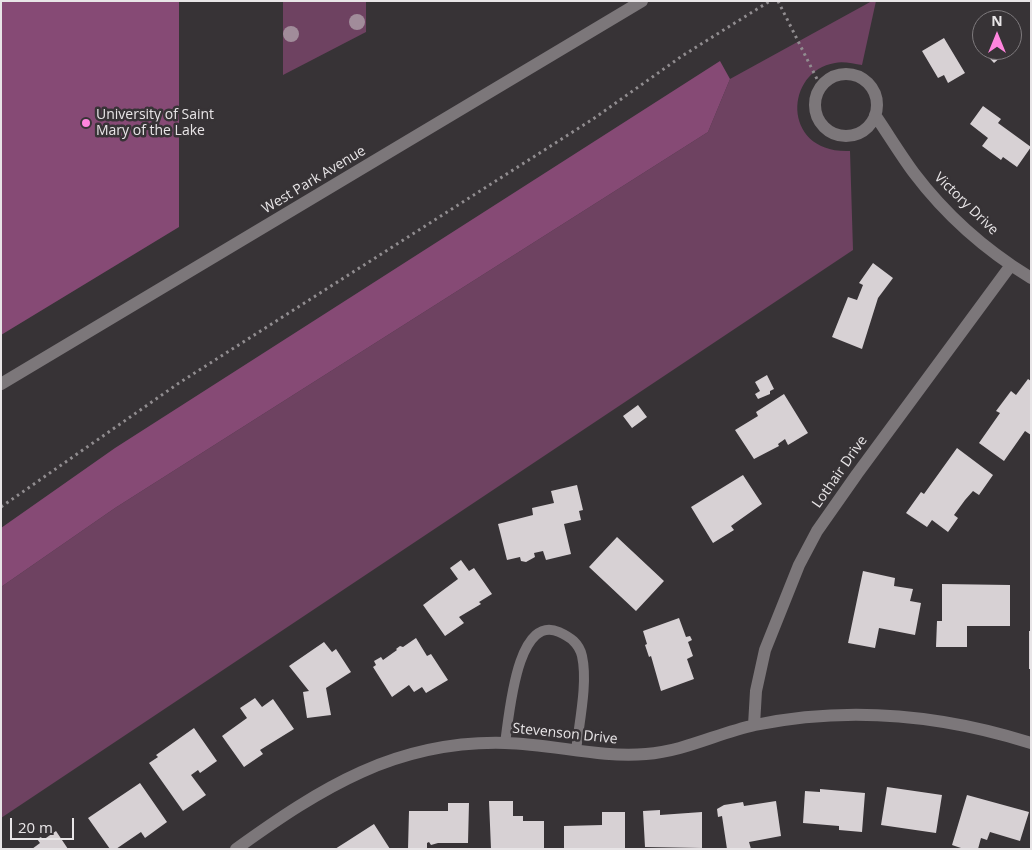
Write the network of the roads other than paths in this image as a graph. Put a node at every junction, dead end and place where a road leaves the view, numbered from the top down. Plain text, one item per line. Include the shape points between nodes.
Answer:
1 (642, 1) edge
2 (875, 115) junction
3 (1011, 265) junction
4 (1031, 278) edge
5 (1, 384) edge
6 (754, 725) junction
7 (505, 743) junction
8 (1031, 743) edge
9 (576, 751) junction
10 (236, 849) edge

1 - 5 street, West Park Avenue
2 - 2 street via 870,124 852,135 832,133 816,112 816,97 828,80 846,74 864,80 876,96
2 - 3 street, Victory Drive via 914,173 939,202
3 - 4 street, Victory Drive
3 - 6 street, Lothair Drive via 817,531 799,565 766,650 756,691
6 - 8 street, Stevenson Drive via 828,716 904,717 993,731
6 - 9 street, Stevenson Drive via 681,749 656,753 608,756
7 - 9 street, Stevenson Drive
7 - 9 lane via 517,668 528,644 538,634 554,630 573,638 582,654
7 - 10 street, Stevenson Drive via 477,743 415,752 384,761 327,787

